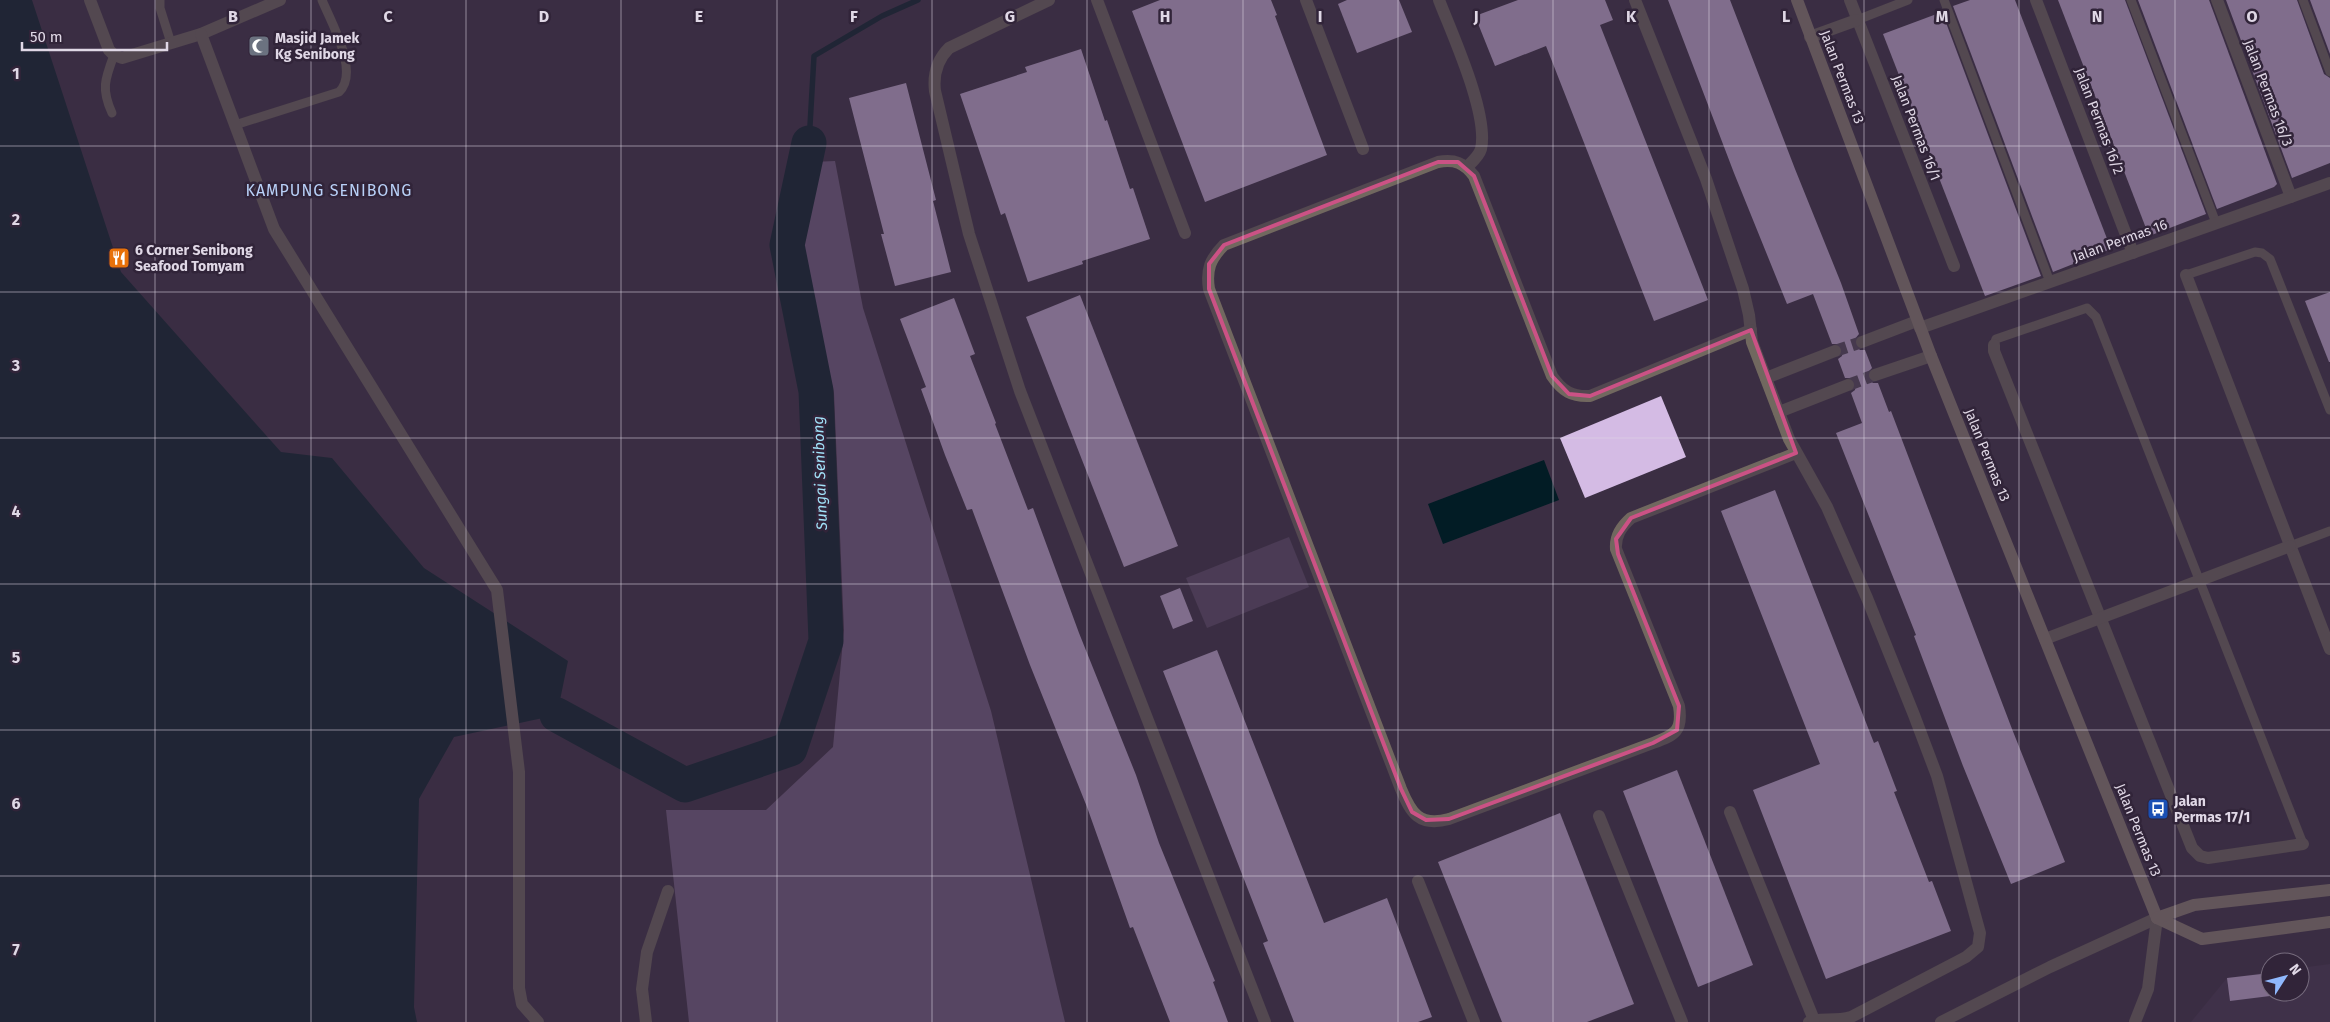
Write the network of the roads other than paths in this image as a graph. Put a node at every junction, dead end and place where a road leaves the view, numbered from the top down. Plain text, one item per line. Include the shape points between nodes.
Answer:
1 (90, 0) edge
2 (160, 0) edge
3 (280, 0) edge
4 (322, 0) edge
5 (1049, 0) edge
6 (1097, 0) edge
7 (1306, 0) edge
8 (1439, 0) edge
9 (1635, 0) edge
10 (1796, 0) edge
11 (1850, 0) edge
12 (1908, 0) edge
13 (1944, 0) edge
14 (2036, 0) edge
15 (2131, 0) edge
16 (2217, 0) edge
17 (2303, 0) edge
18 (1857, 20) junction
19 (201, 34) junction
20 (1810, 36) junction
21 (171, 43) junction
22 (114, 55) junction
23 (2330, 72) edge
24 (112, 113) dead end
25 (235, 125) junction
26 (1362, 149) dead end
27 (1467, 167) junction
28 (2330, 183) edge
29 (2291, 196) junction
30 (2216, 223) junction
31 (1185, 233) dead end
32 (2133, 253) junction
33 (1954, 266) dead end
34 (2186, 275) joint
35 (2050, 282) junction
36 (1919, 325) junction
37 (1751, 330) junction
38 (1862, 342) tunnel mouth
39 (1994, 345) joint
40 (1835, 351) tunnel mouth
41 (1931, 356) junction
42 (1875, 375) tunnel mouth
43 (1766, 378) junction
44 (1848, 385) tunnel mouth
45 (2330, 410) edge
46 (1779, 412) junction
47 (1796, 453) junction
48 (2330, 531) edge
49 (2290, 546) junction
50 (2199, 581) junction
51 (2100, 618) junction
52 (2045, 639) junction
53 (2330, 650) edge
54 (1730, 812) dead end
55 (1599, 816) dead end
56 (2303, 844) joint
57 (1418, 881) dead end
58 (2330, 890) edge
59 (668, 891) dead end
60 (2157, 918) junction
61 (2330, 922) edge
62 (1811, 1021) edge
63 (538, 1022) edge
64 (646, 1022) edge
65 (1265, 1022) edge
66 (1474, 1022) edge
67 (1682, 1022) edge
68 (1941, 1022) edge
69 (2135, 1022) edge

1 - 22 street
2 - 21 lane
3 - 19 street
4 - 25 lane via 344,50 344,87 339,92
5 - 65 street via 949,48 935,70 935,91 969,234 1020,391
6 - 31 street
7 - 26 street
8 - 27 street via 1467,71 1478,110 1482,146
9 - 37 street via 1706,179 1743,290
10 - 20 main road, Jalan Permas 13
11 - 18 street, Jalan Permas 16/1
12 - 18 lane
13 - 35 lane
14 - 32 street, Jalan Permas 16/2
15 - 30 lane
16 - 29 street, Jalan Permas 16/3
17 - 23 lane
18 - 20 street
18 - 33 street, Jalan Permas 16/1
19 - 21 street
19 - 25 street
20 - 36 main road, Jalan Permas 13
21 - 22 street via 127,57
22 - 24 lane via 104,89
25 - 63 street via 274,229 497,590 519,772 519,988 522,1004
27 - 37 street via 1474,176 1552,376 1569,394 1590,396
27 - 47 street via 1458,162 1438,162 1224,245 1209,264 1207,276 1401,789 1418,818 1433,821 1449,819 1666,738 1677,730 1681,719 1679,706 1616,549 1620,529 1631,518
28 - 29 street, Jalan Permas 16
29 - 30 street, Jalan Permas 16
30 - 32 street, Jalan Permas 16
32 - 35 street, Jalan Permas 16
34 - 45 lane via 2255,252 2270,259
34 - 49 street
35 - 36 street, Jalan Permas 16
36 - 38 street, Jalan Permas 16
36 - 41 main road, Jalan Permas 13
37 - 43 street via 1752,342
39 - 50 lane via 1996,339 2087,308 2096,316
39 - 51 street
40 - 43 street
41 - 42 street
41 - 52 main road, Jalan Permas 13
43 - 46 street
44 - 46 street
46 - 47 street
47 - 62 street via 1831,516 1914,715 1947,811 1980,937 1976,950 1966,957 1851,1017 1833,1022
48 - 49 lane
49 - 50 street
49 - 53 street
50 - 51 street
50 - 56 lane
51 - 52 street
51 - 56 street via 2192,848 2200,856 2208,858
52 - 60 main road, Jalan Permas 13
54 - 62 street
55 - 67 street
57 - 66 street
58 - 60 main road via 2194,905
59 - 64 street via 647,952 642,989
60 - 61 main road via 2202,939
60 - 68 street
60 - 69 street via 2148,989

